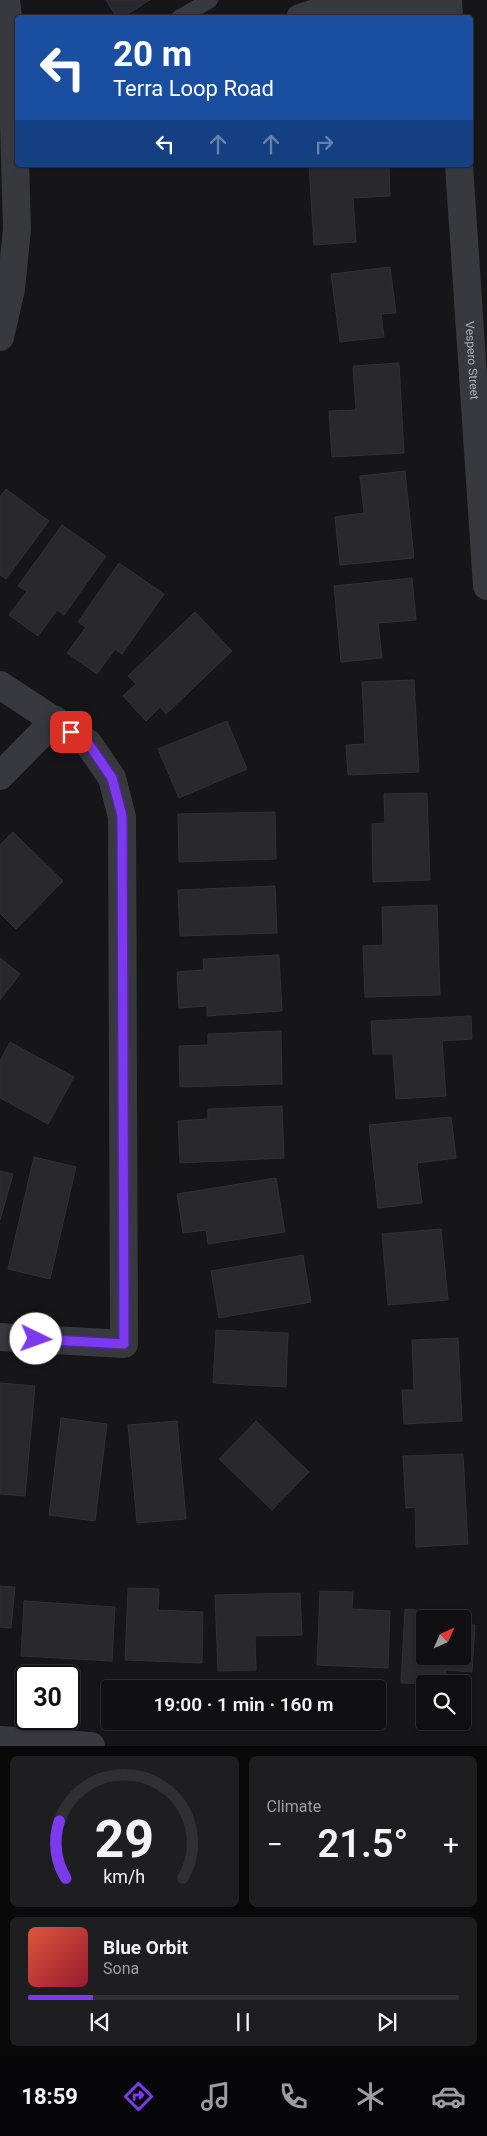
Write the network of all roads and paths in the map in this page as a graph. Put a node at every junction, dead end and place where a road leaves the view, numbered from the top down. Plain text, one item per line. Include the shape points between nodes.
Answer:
1 (6, 0) edge
2 (210, 0) edge
3 (435, 0) edge
4 (448, 0) edge
5 (184, 15) edge
6 (308, 15) edge
7 (449, 15) edge
8 (14, 41) edge
9 (7, 107) edge
10 (15, 131) edge
11 (16, 167) edge
12 (459, 167) edge
13 (5, 287) edge
14 (0, 337) edge
15 (487, 586) edge
16 (0, 685) edge
17 (55, 720) junction
18 (0, 776) edge
19 (0, 1337) edge
20 (0, 1740) edge
21 (91, 1746) edge

1 - 8 street
2 - 5 lane
3 - 6 street via 346,5
4 - 7 street
8 - 9 street
9 - 10 street
11 - 13 street via 17,229
12 - 15 street, Vespero Street
13 - 14 street
16 - 17 street
17 - 18 street
17 - 19 street via 88,743 112,778 122,816 124,1344
20 - 21 street

